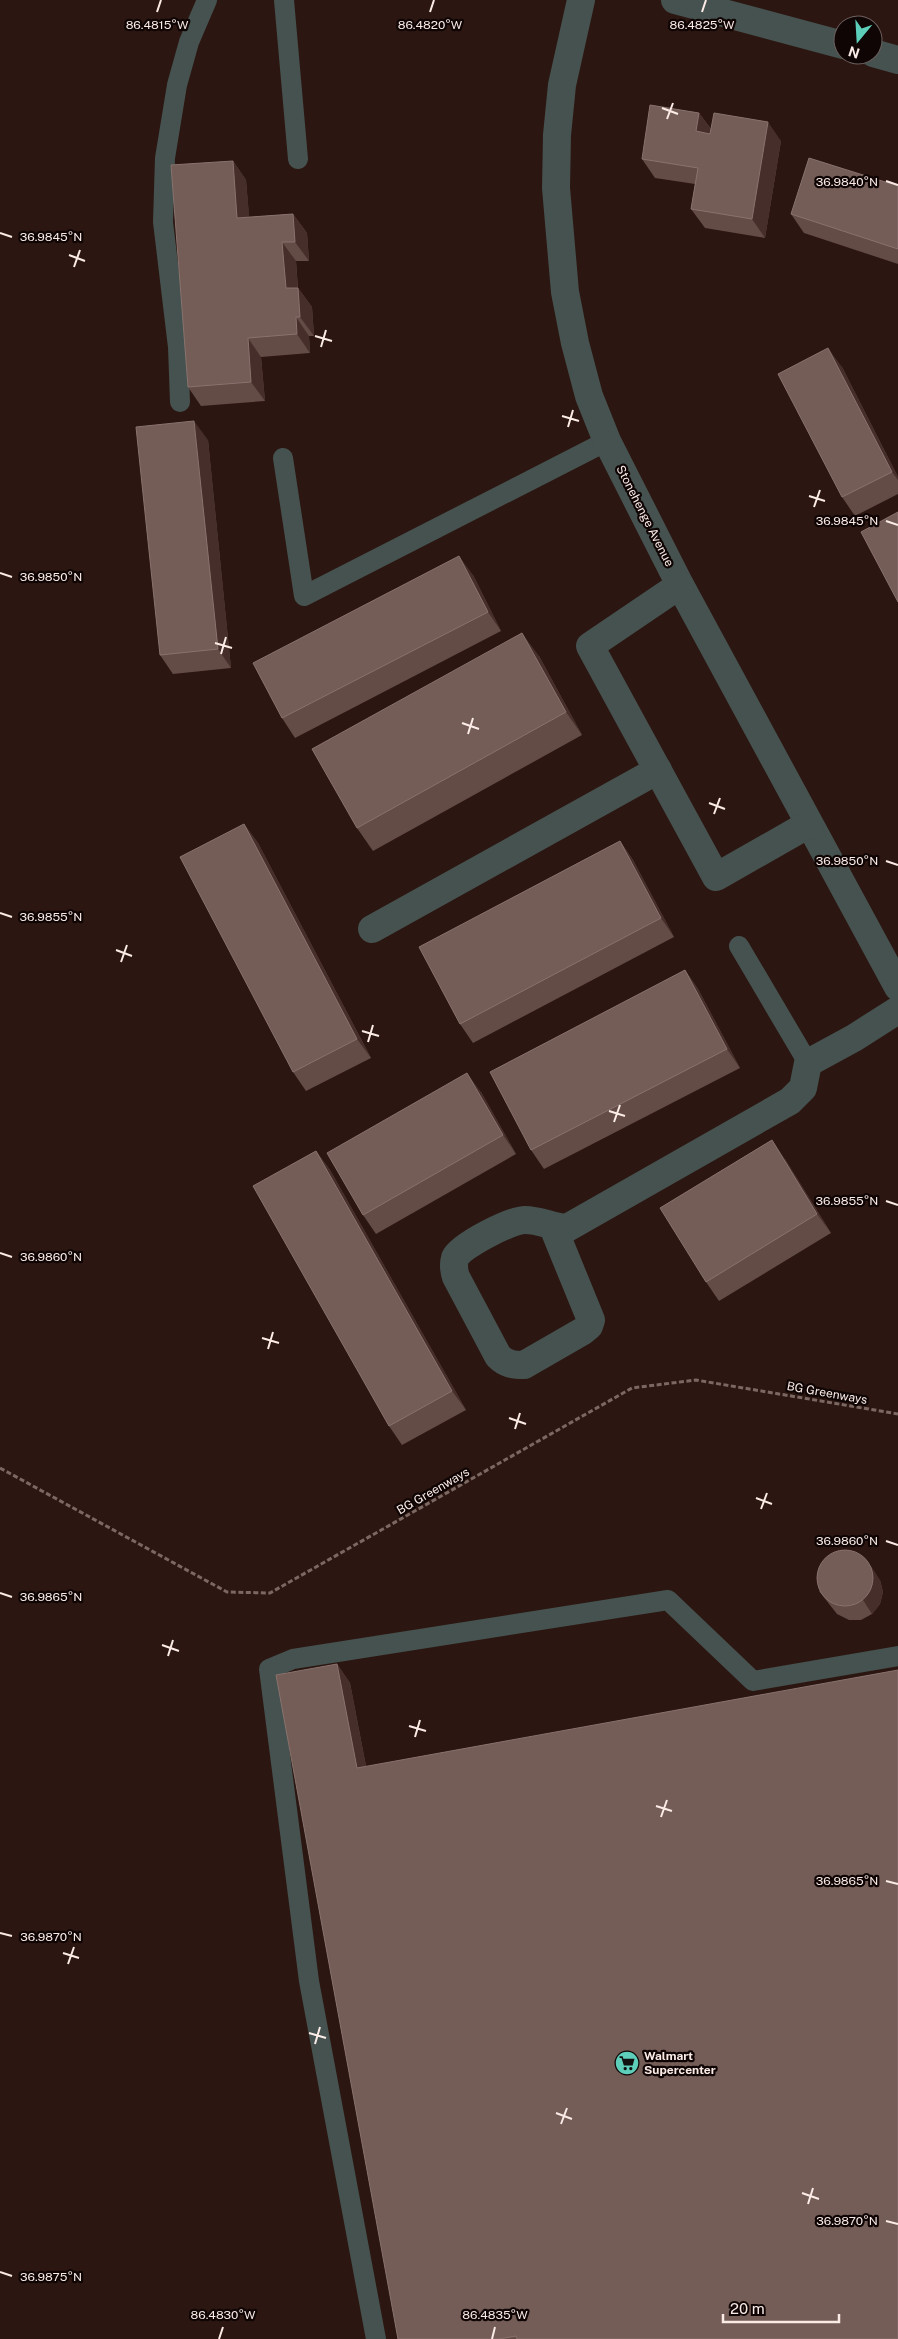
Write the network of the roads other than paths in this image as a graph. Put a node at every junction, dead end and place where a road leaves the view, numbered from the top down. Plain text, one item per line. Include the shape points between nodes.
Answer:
1 (208, 0) edge
2 (284, 0) edge
3 (581, 0) edge
4 (675, 0) edge
5 (833, 42) edge
6 (883, 56) edge
7 (898, 60) edge
8 (298, 158) dead end
9 (180, 402) dead end
10 (606, 441) junction
11 (282, 458) dead end
12 (680, 585) junction
13 (658, 770) junction
14 (809, 824) junction
15 (372, 928) dead end
16 (739, 946) dead end
17 (898, 988) edge
18 (898, 1010) edge
19 (808, 1063) junction
20 (553, 1227) junction
21 (898, 1656) edge
22 (376, 2339) edge

1 - 9 lane via 189,42 176,85 165,158 163,222 178,347
2 - 8 lane
3 - 10 street, Stonehenge Avenue via 562,85 557,136 559,241 575,343 588,396
4 - 5 street
6 - 7 street
10 - 11 lane via 304,596
10 - 12 street, Stonehenge Avenue
12 - 13 street via 590,646
12 - 14 street, Stonehenge Avenue
13 - 14 street via 716,876
13 - 15 street
14 - 17 street, Stonehenge Avenue
16 - 19 lane
18 - 19 street
19 - 20 street via 803,1088 790,1101 567,1228
20 - 20 street via 540,1222 515,1221 463,1248 455,1258 456,1277 498,1356 514,1366 524,1365 583,1331 591,1320
21 - 22 lane via 753,1681 668,1600 292,1659 269,1669 309,1981

